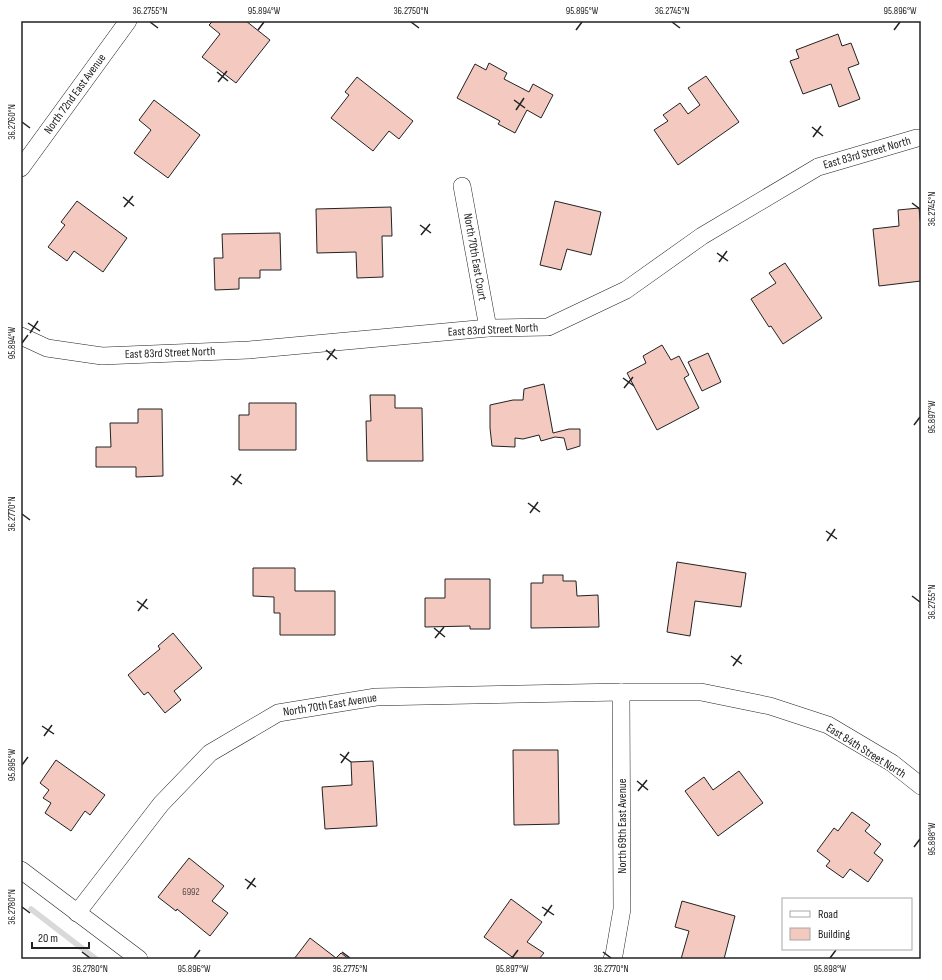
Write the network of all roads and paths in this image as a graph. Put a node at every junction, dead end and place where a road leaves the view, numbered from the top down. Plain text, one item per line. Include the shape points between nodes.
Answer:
1 (128, 21) edge
2 (921, 138) edge
3 (21, 168) edge
4 (462, 186) dead end
5 (488, 328) junction
6 (21, 336) edge
7 (621, 692) junction
8 (921, 786) edge
9 (21, 870) edge
10 (77, 913) junction
11 (139, 959) edge
12 (612, 959) edge

1 - 3 street, North 72nd East Avenue
2 - 5 street, East 83rd Street North via 818,167 702,236 626,290 548,327
4 - 5 street, North 70th East Court
5 - 6 street, East 83rd Street North via 249,350 102,356 47,348
7 - 8 street, East 84th Street North via 701,692 770,706 828,726 892,763
7 - 10 street, North 70th East Avenue via 376,697 278,713 210,753 161,804
7 - 12 street, North 69th East Avenue via 622,909
9 - 10 street
10 - 11 street

